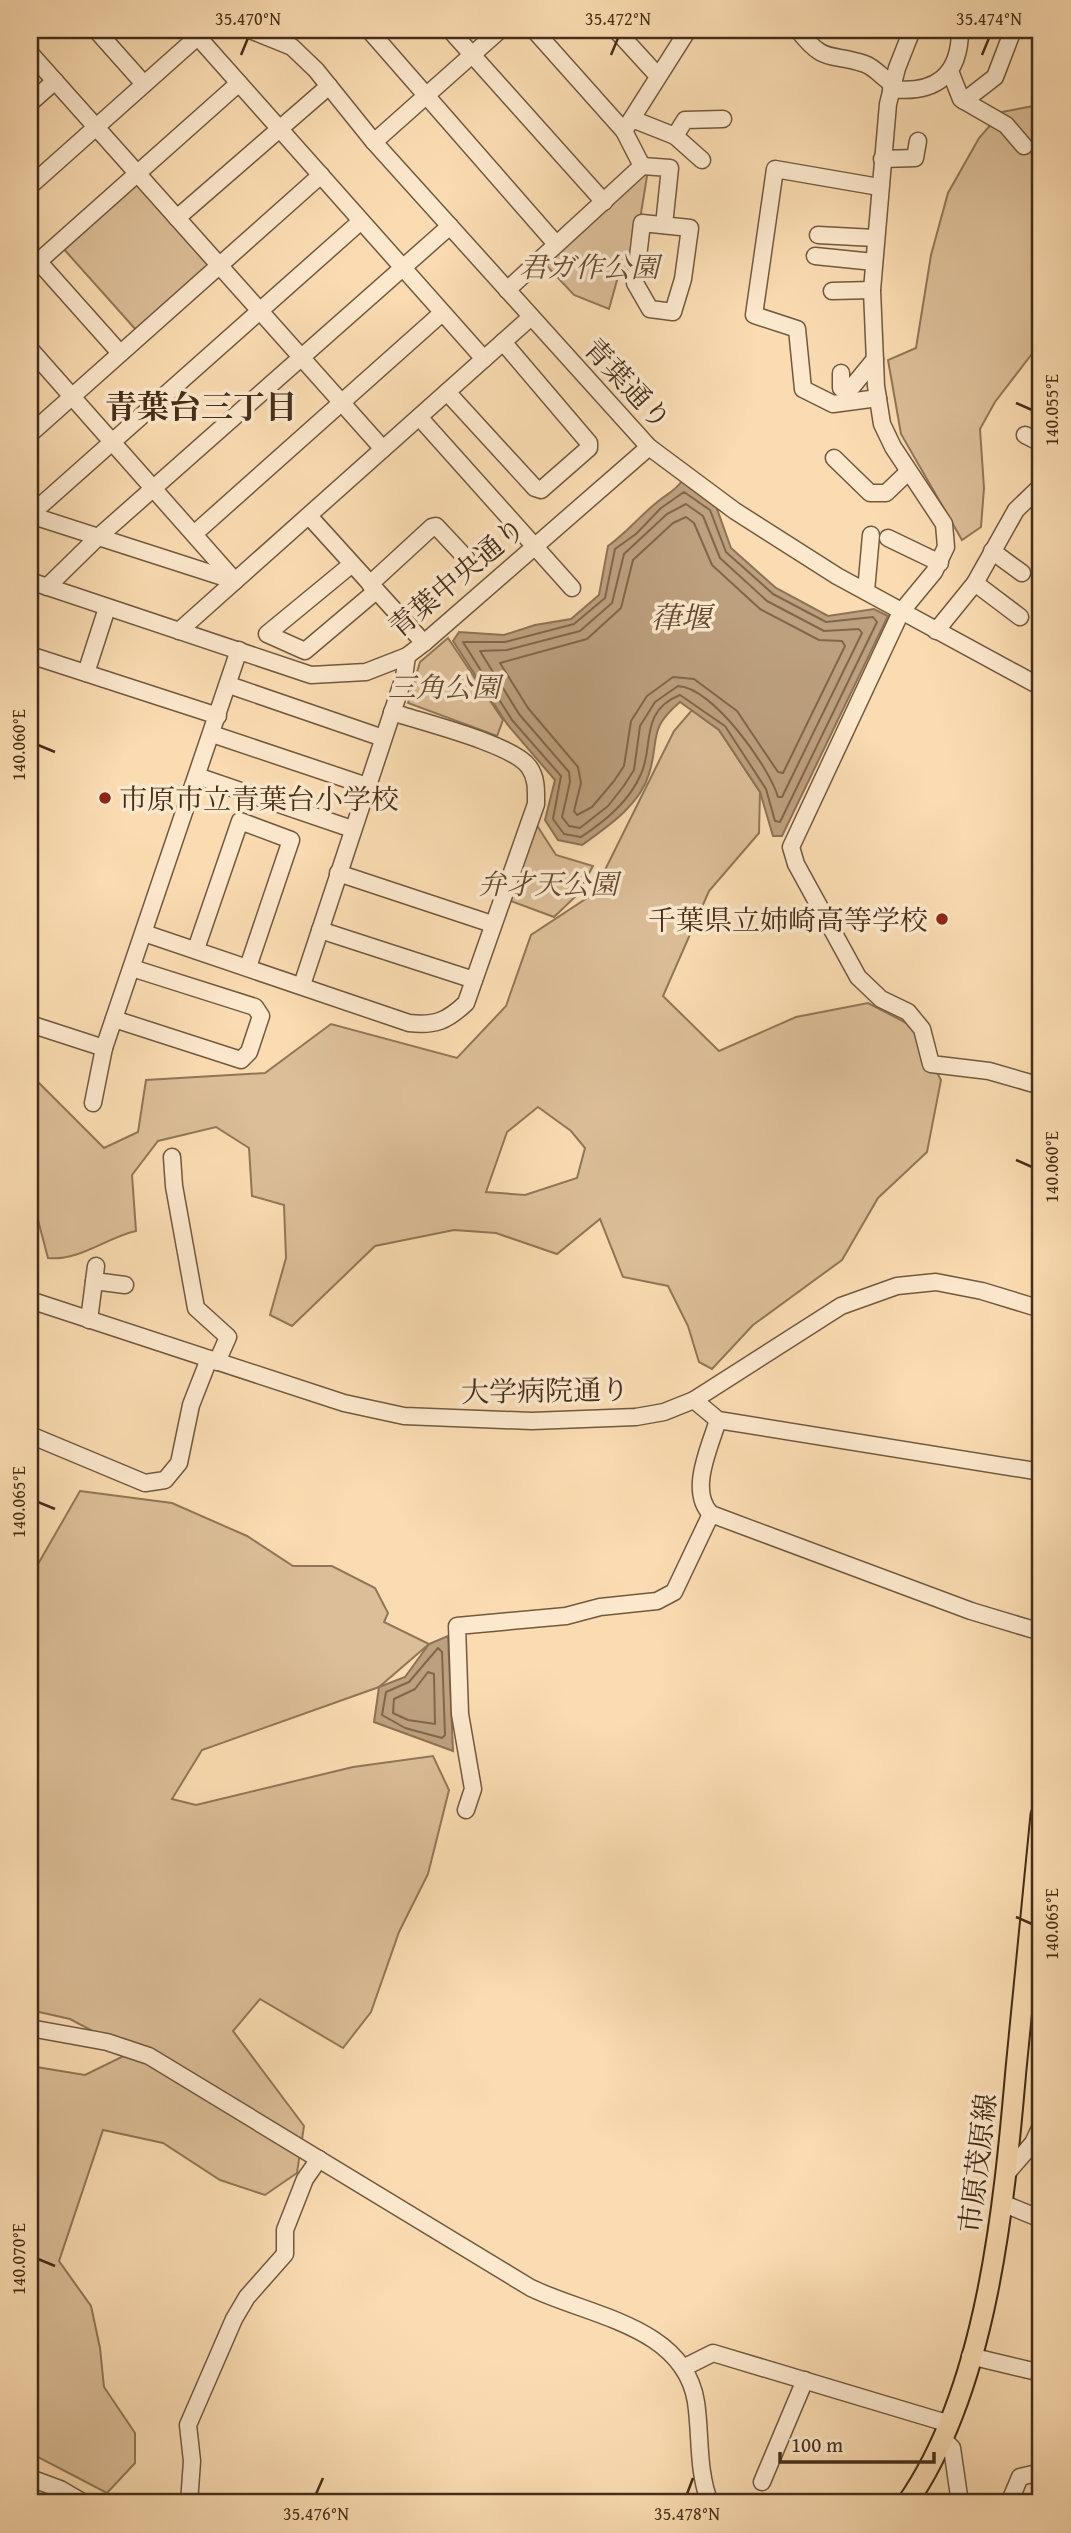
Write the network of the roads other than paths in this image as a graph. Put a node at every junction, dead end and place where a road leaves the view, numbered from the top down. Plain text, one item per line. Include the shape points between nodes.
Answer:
1 (96, 30) edge
2 (250, 30) edge
3 (369, 30) edge
4 (450, 30) edge
5 (500, 30) edge
6 (534, 30) edge
7 (616, 30) edge
8 (688, 30) edge
9 (798, 30) edge
10 (912, 30) edge
11 (960, 30) edge
12 (1013, 30) edge
13 (202, 33) edge
14 (30, 53) edge
15 (472, 55) junction
16 (950, 71) junction
17 (659, 76) junction
18 (55, 81) junction
19 (240, 83) junction
20 (144, 84) junction
21 (329, 86) junction
22 (892, 87) junction
23 (426, 95) junction
24 (964, 101) junction
25 (30, 103) edge
26 (723, 119) dead end
27 (628, 125) junction
28 (96, 126) junction
29 (280, 129) junction
30 (675, 136) junction
31 (918, 141) dead end
32 (374, 142) junction
33 (1024, 146) dead end
34 (882, 159) junction
35 (702, 160) dead end
36 (642, 166) junction
37 (138, 174) junction
38 (321, 175) junction
39 (30, 186) edge
40 (879, 187) junction
41 (604, 202) junction
42 (177, 218) junction
43 (361, 221) junction
44 (664, 225) junction
45 (450, 226) junction
46 (818, 235) dead end
47 (875, 238) junction
48 (556, 244) junction
49 (815, 256) dead end
50 (874, 262) junction
51 (34, 265) edge
52 (219, 265) junction
53 (403, 268) junction
54 (507, 290) junction
55 (872, 290) junction
56 (832, 291) dead end
57 (260, 310) junction
58 (443, 313) junction
59 (531, 317) junction
60 (503, 342) junction
61 (30, 350) edge
62 (120, 353) junction
63 (302, 358) junction
64 (484, 359) junction
65 (875, 359) junction
66 (841, 373) dead end
67 (447, 392) junction
68 (71, 396) junction
69 (878, 398) junction
70 (341, 402) junction
71 (419, 417) junction
72 (30, 434) edge
73 (1025, 435) dead end
74 (112, 442) junction
75 (1041, 443) edge
76 (649, 447) junction
77 (383, 449) junction
78 (834, 458) dead end
79 (908, 472) junction
80 (1041, 486) edge
81 (153, 489) junction
82 (30, 515) edge
83 (309, 516) junction
84 (194, 534) junction
85 (871, 535) dead end
86 (888, 538) dead end
87 (96, 539) junction
88 (533, 545) junction
89 (992, 551) junction
90 (466, 558) dead end
91 (940, 563) junction
92 (352, 564) junction
93 (1023, 573) dead end
94 (30, 581) edge
95 (235, 581) junction
96 (975, 583) junction
97 (47, 587) junction
98 (373, 587) junction
99 (572, 588) dead end
100 (866, 591) junction
101 (107, 608) junction
102 (901, 612) junction
103 (1020, 617) dead end
104 (179, 631) junction
105 (936, 631) junction
106 (424, 643) junction
107 (239, 650) junction
108 (30, 655) edge
109 (407, 656) junction
110 (86, 673) junction
111 (229, 685) junction
112 (1041, 687) edge
113 (391, 712) junction
114 (218, 716) junction
115 (212, 734) junction
116 (383, 738) junction
117 (197, 776) junction
118 (367, 786) junction
119 (352, 829) junction
120 (338, 873) junction
121 (492, 924) junction
122 (320, 930) junction
123 (144, 933) junction
124 (197, 949) junction
125 (248, 967) junction
126 (132, 968) junction
127 (474, 980) junction
128 (302, 985) junction
129 (114, 1019) junction
130 (30, 1024) edge
131 (104, 1048) junction
132 (1041, 1086) edge
133 (93, 1103) dead end
134 (172, 1157) dead end
135 (124, 1285) dead end
136 (30, 1300) edge
137 (1041, 1309) edge
138 (89, 1320) junction
139 (213, 1360) junction
140 (694, 1400) junction
141 (718, 1420) junction
142 (30, 1435) edge
143 (1041, 1472) edge
144 (711, 1514) junction
145 (1041, 1632) edge
146 (466, 1810) dead end
147 (1041, 1815) edge
148 (1040, 1842) edge
149 (1035, 1943) edge
150 (30, 2028) edge
151 (1041, 2126) edge
152 (318, 2159) junction
153 (1007, 2174) junction
154 (1002, 2203) junction
155 (1041, 2219) edge
156 (970, 2356) junction
157 (1041, 2366) edge
158 (683, 2368) junction
159 (805, 2380) junction
160 (947, 2432) junction
161 (1041, 2472) edge
162 (30, 2478) edge
163 (762, 2482) dead end
164 (84, 2503) edge
165 (189, 2503) edge
166 (710, 2503) edge
167 (907, 2503) edge
168 (960, 2503) edge
169 (1009, 2503) edge

1 - 20 street
2 - 21 street, 青葉通り via 292,47
3 - 23 street
4 - 15 street
5 - 15 street
6 - 27 street
7 - 17 street
8 - 17 street
9 - 22 street via 813,49 837,60 868,65
10 - 22 street
11 - 16 street via 960,51
12 - 24 street via 995,77
13 - 19 street
13 - 20 street
14 - 18 street
15 - 23 street
15 - 41 street
16 - 22 street via 917,92
16 - 24 street
17 - 27 street
18 - 25 street
18 - 28 street
19 - 29 street
19 - 37 street
20 - 28 street
21 - 29 street
21 - 32 street, 青葉通り
22 - 34 street
23 - 32 street
23 - 48 street
24 - 33 street via 1006,125
26 - 30 street via 685,120
27 - 30 street
27 - 36 street
28 - 37 street
28 - 39 street
29 - 38 street
29 - 42 street
30 - 35 street
31 - 34 street via 915,158
32 - 45 street, 青葉通り
34 - 40 street
36 - 41 street
36 - 44 street via 670,168
37 - 42 street
37 - 51 street
38 - 43 street
38 - 52 street
40 - 47 street
40 - 69 street via 775,169 754,315 797,329 803,389 833,404
41 - 48 street
42 - 52 street
43 - 53 street
43 - 57 street
44 - 44 street via 642,222 635,282 650,309 673,312 684,279 690,228
45 - 53 street
45 - 54 street, 青葉通り
46 - 47 street
47 - 50 street
48 - 54 street
49 - 50 street
50 - 55 street
51 - 62 street
52 - 57 street
52 - 62 street
53 - 58 street
53 - 63 street
54 - 59 street, 青葉通り
55 - 56 street
55 - 65 street
57 - 63 street
57 - 74 street
58 - 64 street
58 - 70 street
59 - 60 street
59 - 76 street, 青葉通り
60 - 64 street
60 - 67 street via 589,448 541,490 535,488
61 - 68 street
62 - 68 street
63 - 70 street
63 - 81 street
64 - 67 street
65 - 66 street via 852,387 841,388
65 - 69 street
67 - 71 street
68 - 72 street
68 - 74 street
69 - 79 street via 882,424
70 - 77 street
70 - 84 street
71 - 77 street
71 - 88 street
73 - 75 street
74 - 81 street
74 - 82 street
76 - 88 street, 青葉中央通り
76 - 100 street, 青葉通り via 735,510
77 - 83 street
78 - 79 street via 870,493 886,493
79 - 91 street via 944,524 946,547
80 - 89 street via 1016,510
81 - 84 street
81 - 87 street
82 - 87 street
83 - 92 street
83 - 95 street
84 - 95 street
85 - 100 street
86 - 91 street
87 - 95 street
87 - 97 street
88 - 99 street
88 - 106 street, 青葉中央通り
89 - 93 street
89 - 96 street
90 - 98 street via 432,527
91 - 102 street
92 - 98 street
92 - 98 street via 267,634 305,651
94 - 97 street, 青葉中央通り
95 - 104 street
96 - 103 street
96 - 105 street
97 - 101 street, 青葉中央通り
98 - 106 street
100 - 102 street, 青葉通り
101 - 104 street, 青葉中央通り
101 - 110 street
102 - 105 street, 青葉通り
102 - 132 street via 800,823 791,847 796,864 858,977 881,999 908,1012 922,1029 931,1064 989,1071
104 - 107 street, 青葉中央通り
105 - 112 street, 青葉通り
106 - 109 street, 青葉中央通り
107 - 109 street, 青葉中央通り via 320,676 366,672
107 - 111 street
108 - 110 street
109 - 113 street
110 - 114 street
111 - 114 street
111 - 116 street
113 - 116 street
113 - 121 street via 512,752 530,768 536,804
114 - 115 street
115 - 117 street
115 - 118 street
116 - 118 street
117 - 119 street
117 - 123 street
118 - 119 street
119 - 120 street
120 - 121 street
120 - 122 street
121 - 127 street
122 - 127 street
122 - 128 street
123 - 124 street
123 - 126 street
124 - 125 street
124 - 125 street via 240,821 291,840
125 - 128 street
126 - 129 street
126 - 129 street via 255,1007 261,1016 249,1052 241,1060
127 - 128 street via 467,1003 448,1020 431,1026 409,1023
129 - 131 street
130 - 131 street
131 - 133 street
134 - 139 street via 195,1308 228,1336
135 - 138 street via 95,1274
136 - 138 street, 大学病院通り
137 - 140 street, 大学病院通り via 936,1282 897,1286 841,1306
138 - 139 street, 大学病院通り
139 - 140 street, 大学病院通り via 344,1403 404,1416 532,1421 636,1417
139 - 142 street via 191,1405 178,1463 165,1480 145,1483
140 - 141 street
141 - 143 street
141 - 144 street via 701,1480 704,1507
144 - 145 street via 971,1611
144 - 146 street via 674,1592 657,1601 566,1616 457,1626 460,1714 473,1788
147 - 148 main road, 市原茂原線
148 - 149 main road, 市原茂原線
149 - 153 main road, 市原茂原線
150 - 152 street via 107,2042 149,2056
151 - 153 street
152 - 158 street via 531,2288 639,2329 668,2349
152 - 165 street via 285,2230 285,2254 234,2319 188,2425
153 - 154 main road, 市原茂原線
154 - 155 street
154 - 156 main road, 市原茂原線 via 990,2280
156 - 157 street via 1033,2371
156 - 160 main road, 市原茂原線
158 - 159 street via 713,2353
158 - 166 street via 696,2400 702,2473
159 - 160 street
159 - 163 street
160 - 167 main road, 市原茂原線
160 - 168 street
161 - 169 street via 1020,2477
162 - 164 street via 60,2488

